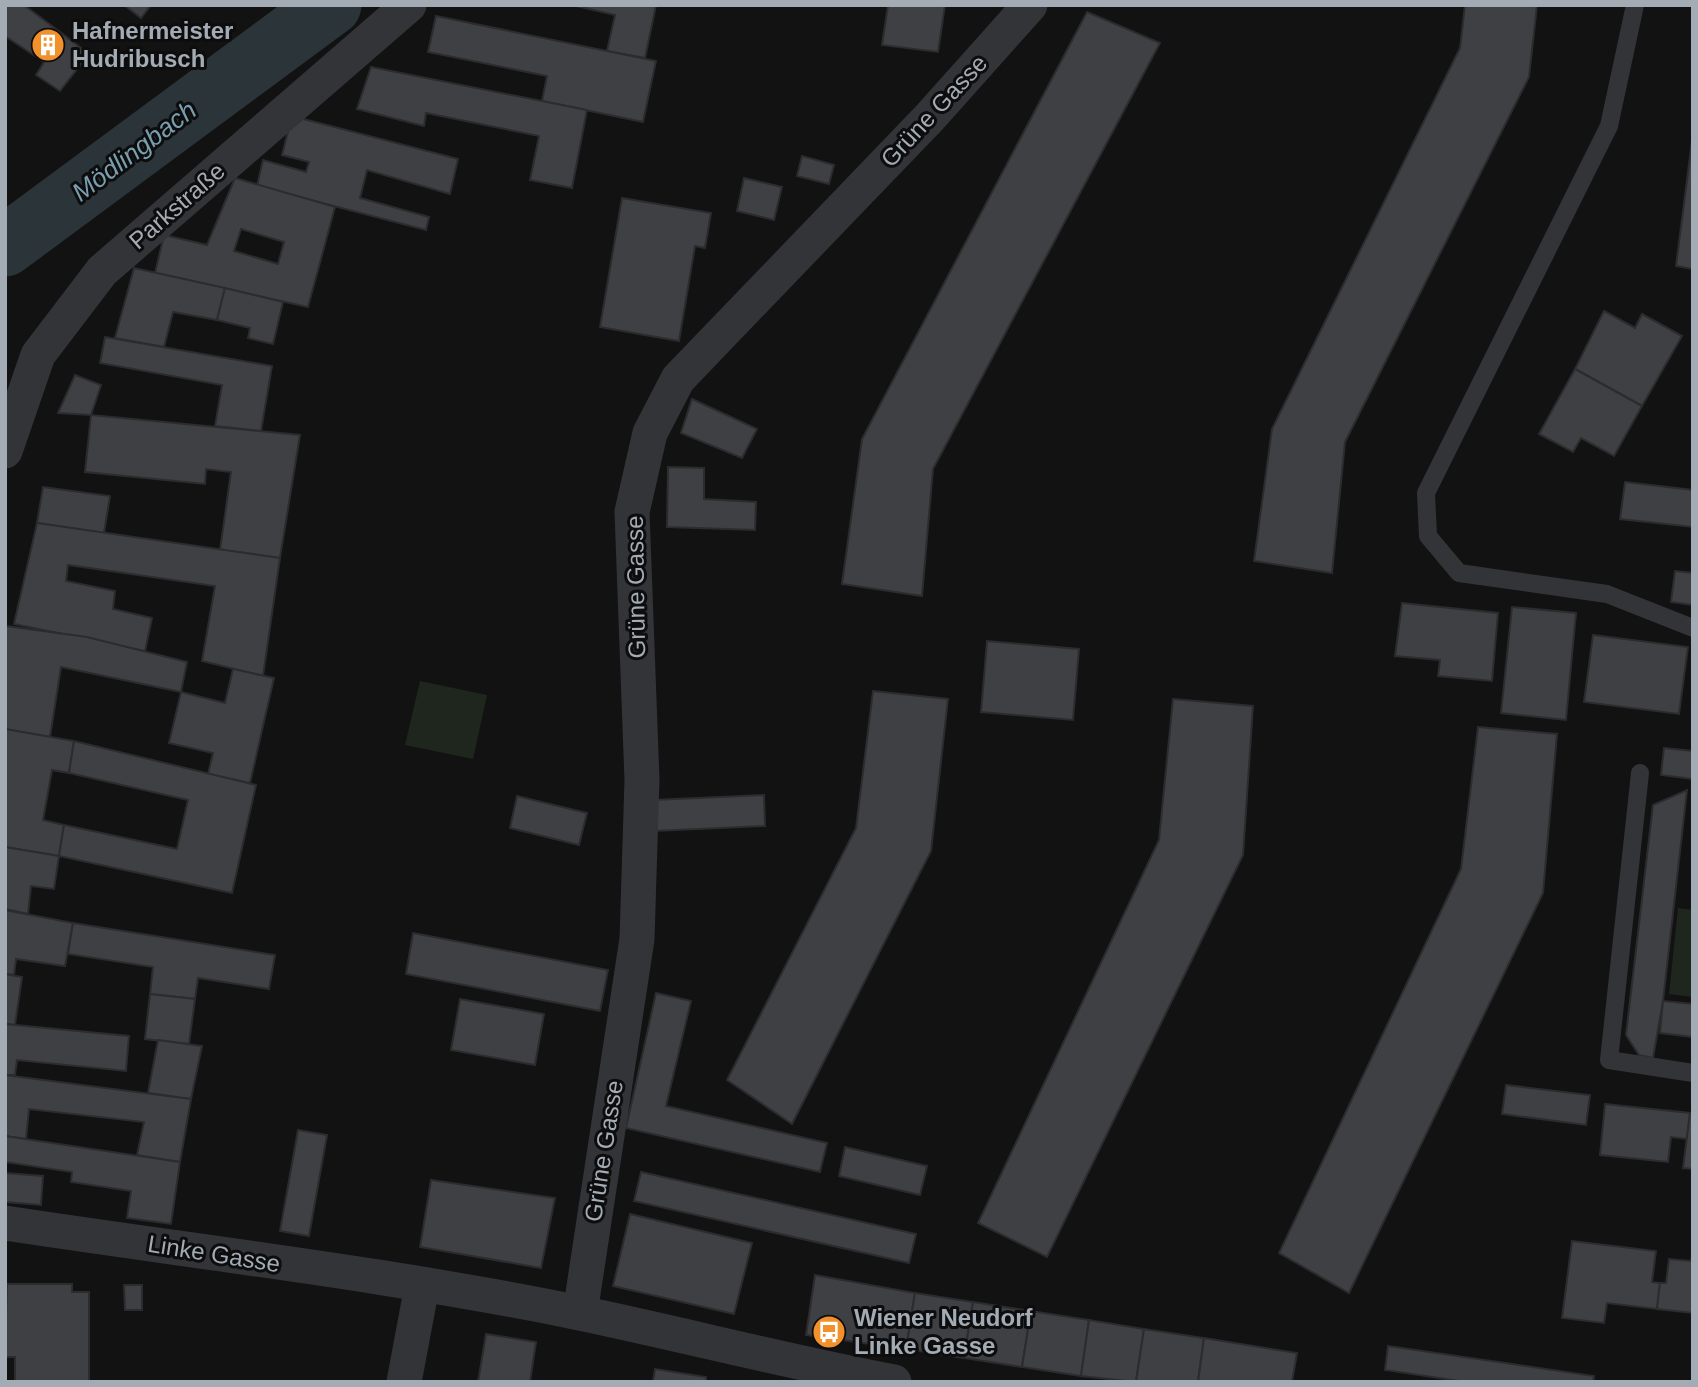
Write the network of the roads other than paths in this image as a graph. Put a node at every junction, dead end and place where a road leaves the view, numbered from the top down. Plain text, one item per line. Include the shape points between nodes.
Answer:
1 (409, 5) edge
2 (1030, 5) edge
3 (1635, 5) edge
4 (5, 451) edge
5 (1693, 628) edge
6 (1640, 772) dead end
7 (1693, 1073) edge
8 (5, 1223) edge
9 (422, 1286) junction
10 (579, 1313) junction
11 (741, 1367) edge
12 (404, 1382) edge
13 (894, 1382) edge

1 - 4 street, Parkstraße via 102,271 38,355
2 - 10 street, Grüne Gasse via 930,117 678,379 650,433 632,512 642,780 637,939
3 - 5 lane via 1609,126 1426,493 1428,536 1460,573 1607,594
6 - 7 lane via 1609,1060
8 - 9 street, Linke Gasse
9 - 10 street, Linke Gasse
9 - 12 street
10 - 11 street, Linke Gasse
11 - 13 street, Linke Gasse

